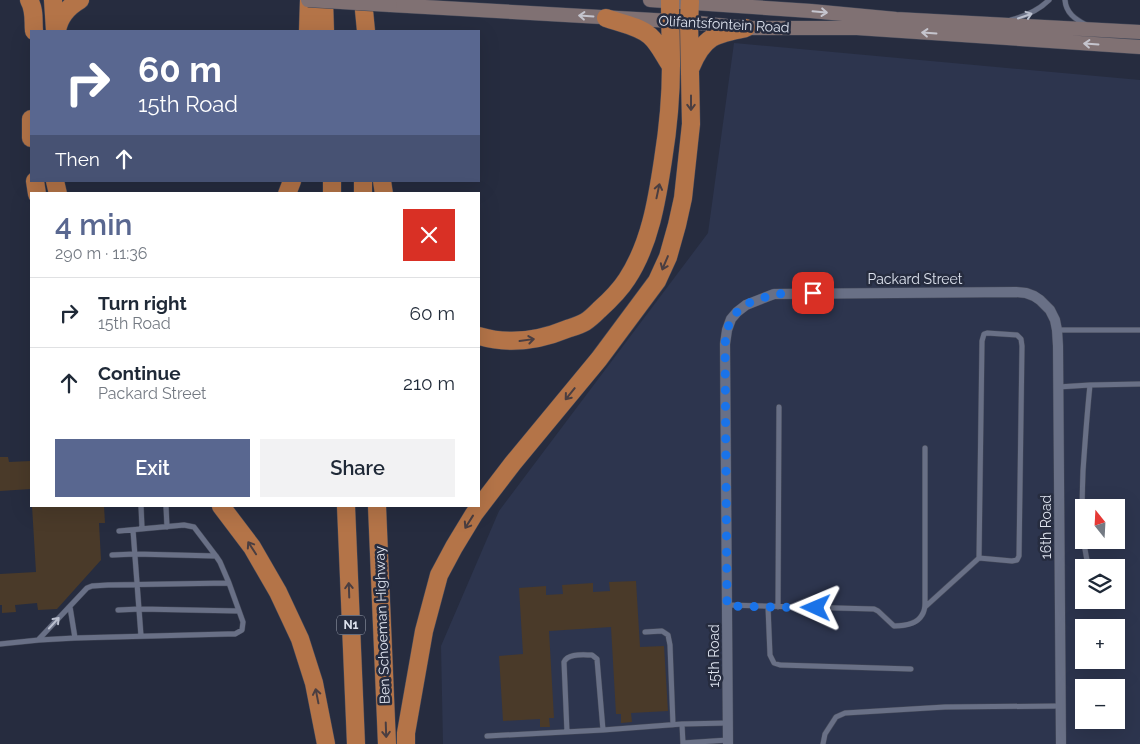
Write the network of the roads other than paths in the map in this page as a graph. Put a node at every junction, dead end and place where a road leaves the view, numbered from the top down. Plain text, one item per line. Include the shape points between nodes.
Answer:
1 (29, 0) edge
2 (38, 0) edge
3 (53, 0) edge
4 (80, 0) edge
5 (309, 0) edge
6 (324, 0) edge
7 (355, 0) edge
8 (363, 0) edge
9 (650, 0) edge
10 (1049, 0) edge
11 (1065, 0) edge
12 (670, 1) edge
13 (690, 2) junction
14 (606, 18) junction
15 (670, 21) junction
16 (689, 22) junction
17 (996, 24) junction
18 (746, 28) junction
19 (1093, 29) junction
20 (35, 30) edge
21 (35, 30) edge
22 (56, 30) edge
23 (56, 30) edge
24 (308, 30) edge
25 (325, 30) edge
26 (356, 30) edge
27 (366, 30) edge
28 (1140, 32) edge
29 (1140, 47) edge
30 (671, 67) junction
31 (691, 68) junction
32 (774, 294) joint
33 (1050, 310) joint
34 (1057, 330) junction
35 (1140, 330) edge
36 (480, 336) edge
37 (1140, 384) edge
38 (1090, 385) junction
39 (1058, 387) junction
40 (779, 407) dead end
41 (925, 448) dead end
42 (480, 506) edge
43 (141, 507) edge
44 (166, 507) edge
45 (222, 507) edge
46 (346, 507) edge
47 (377, 507) edge
48 (479, 507) edge
49 (167, 527) junction
50 (142, 528) junction
51 (133, 530) junction
52 (119, 531) dead end
53 (135, 554) junction
54 (112, 555) dead end
55 (216, 556) junction
56 (979, 558) junction
57 (1087, 559) edge
58 (229, 583) junction
59 (137, 584) junction
60 (727, 606) junction
61 (70, 607) junction
62 (768, 607) junction
63 (778, 607) junction
64 (925, 607) junction
65 (140, 609) junction
66 (118, 610) dead end
67 (239, 611) junction
68 (645, 632) dead end
69 (141, 636) junction
70 (75, 638) junction
71 (39, 640) junction
72 (1, 643) edge
73 (911, 669) dead end
74 (1061, 706) junction
75 (728, 723) junction
76 (682, 724) junction
77 (673, 725) junction
78 (603, 730) junction
79 (567, 732) junction
80 (487, 736) dead end
81 (728, 742) edge
82 (326, 744) edge
83 (356, 744) edge
84 (387, 744) edge
85 (406, 744) edge
86 (683, 744) edge
87 (823, 744) edge
88 (1061, 744) edge

1 - 20 highway via 34,12
2 - 21 highway
3 - 22 highway
4 - 23 highway via 60,19
14 -> 5 main road, Olifantsfontein Road, bridge
5 - 24 highway
6 - 25 highway
7 - 26 highway
8 - 27 highway
9 - 12 main road, Olifantsfontein Road
17 -> 10 lane via 1030,14
11 - 19 lane via 1070,14
12 - 13 main road, Olifantsfontein Road
12 - 15 highway
13 - 16 highway
13 -> 17 main road, Olifantsfontein Road
14 - 15 main road, Olifantsfontein Road
14 - 30 highway via 650,36
15 - 16 main road, Olifantsfontein Road
15 - 30 highway
16 - 18 main road, Olifantsfontein Road
16 - 31 highway
17 - 19 main road, Olifantsfontein Road
29 -> 18 main road, Olifantsfontein Road via 858,28
18 - 31 highway via 707,40 696,54
19 - 28 main road, Olifantsfontein Road
36 -> 30 highway via 518,342 561,332 585,322 627,279 643,248 659,187 668,129
31 -> 42 highway via 683,198 668,257 658,281
32 - 33 street, Packard Street via 1016,292 1034,296
32 - 60 street, 15th Road via 746,304 731,319 727,330
33 - 34 street, 16th Road
34 - 35 lane
34 - 39 street, 16th Road
37 - 38 lane
38 - 39 lane
38 - 57 lane via 1082,499
39 - 74 street, 16th Road
40 - 63 lane
41 - 64 lane
43 - 50 lane
44 - 49 lane
82 -> 45 highway via 314,683 300,639 252,547
83 -> 46 highway, N1
47 -> 84 highway, Ben Schoeman Highway / N1
48 -> 85 highway via 439,576 424,631
49 - 50 lane
49 - 55 lane via 194,527
50 - 51 lane
51 - 52 lane
51 - 53 lane
53 - 54 lane
53 - 55 lane
53 - 59 lane
55 - 58 lane
56 - 56 lane via 982,340 987,333 1017,335 1022,346 1019,556 1012,561
56 - 64 lane
58 - 59 lane
58 - 67 lane
59 - 61 lane via 92,586
59 - 65 lane
60 - 62 lane
60 - 75 street, 15th Road
61 - 70 lane
71 -> 61 lane
62 - 63 lane
62 - 73 lane via 770,655 774,663
63 - 64 lane via 874,609 897,626 920,618
65 - 66 lane
65 - 67 lane
65 - 69 lane
67 - 69 lane via 244,626 235,634
68 - 77 lane via 662,631 668,635
69 - 70 lane
70 - 71 lane
71 - 72 lane
74 - 87 lane via 845,713 836,717 825,734
74 - 88 street, 16th Road
75 - 76 lane
75 - 81 street, 15th Road
76 - 77 lane
76 - 86 lane
77 - 78 lane
78 - 79 lane
78 - 79 lane via 597,660 592,654 569,656 564,662
79 - 80 lane
81 - 86 lane

